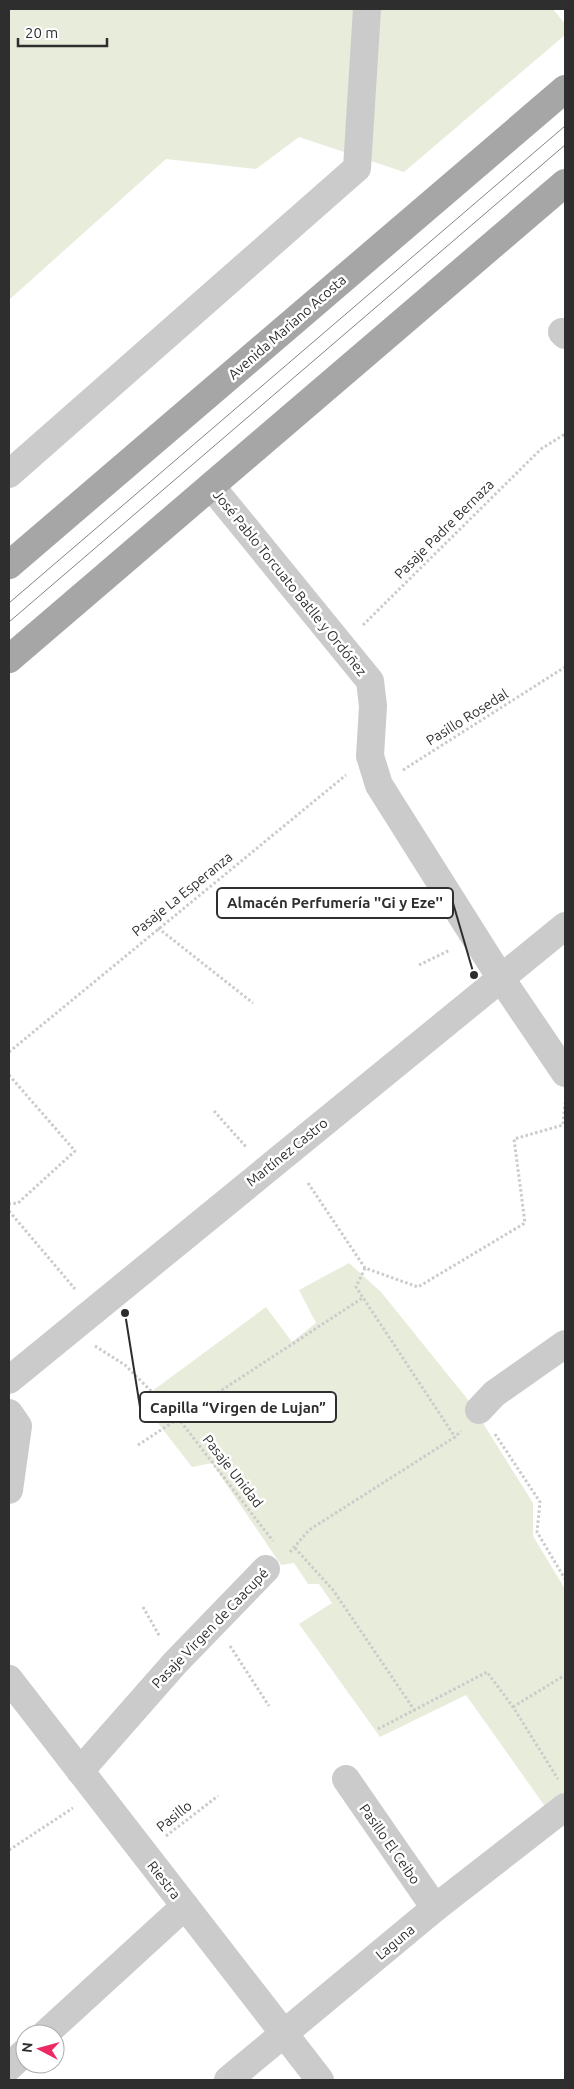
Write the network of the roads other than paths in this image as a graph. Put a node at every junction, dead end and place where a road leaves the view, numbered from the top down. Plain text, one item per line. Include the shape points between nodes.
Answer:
1 (367, 9) edge
2 (565, 89) edge
3 (565, 183) edge
4 (9, 474) edge
5 (211, 486) junction
6 (9, 565) edge
7 (9, 659) edge
8 (565, 926) edge
9 (500, 977) junction
10 (565, 1073) edge
11 (565, 1344) edge
12 (9, 1380) edge
13 (479, 1410) road end
14 (9, 1413) edge
15 (9, 1490) edge
16 (275, 1562) road end
17 (9, 1679) edge
18 (80, 1771) junction
19 (346, 1780) dead end
20 (560, 1811) edge
21 (185, 1906) junction
22 (435, 1908) junction
23 (56, 2024) edge
24 (284, 2034) junction
25 (228, 2080) edge
26 (320, 2080) edge

1 - 4 street via 357,168
2 - 6 main road, Avenida Mariano Acosta
3 - 5 main road
5 - 7 main road
5 - 9 street, José Pablo Torcuato Batlle y Ordóñez via 370,680 373,706 370,756 380,785
8 - 9 street, Martínez Castro
9 - 10 street, José Pablo Torcuato Batlle y Ordóñez
9 - 12 street, Martínez Castro
11 - 13 street via 494,1394
14 - 15 street via 18,1426
16 - 18 street, Pasaje Virgen de Caacupé via 214,1623
17 - 18 street, Riestra
18 - 21 street, Riestra
19 - 22 street, Pasillo El Ceibo
20 - 22 street, Laguna
21 - 23 street
21 - 24 street, Riestra
22 - 24 street, Laguna
24 - 25 street, Laguna
24 - 26 street, Riestra

